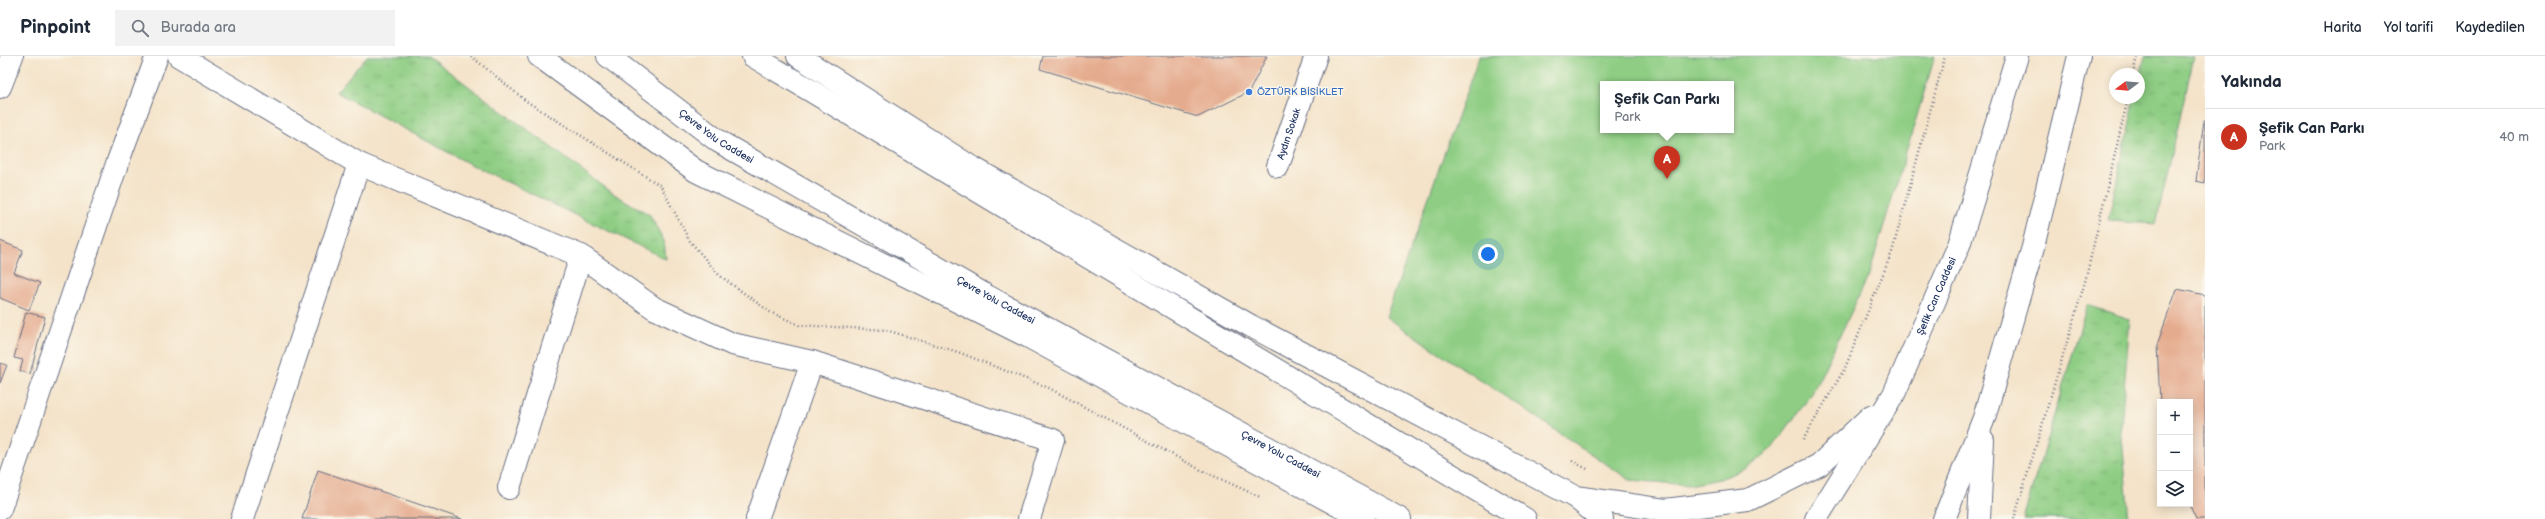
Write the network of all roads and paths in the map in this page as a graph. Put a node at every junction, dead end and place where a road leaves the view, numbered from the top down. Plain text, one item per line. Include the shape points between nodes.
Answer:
1 (12, 56) edge
2 (157, 56) edge
3 (179, 56) edge
4 (471, 56) edge
5 (539, 56) edge
6 (608, 56) edge
7 (753, 56) edge
8 (798, 56) edge
9 (1316, 56) edge
10 (1945, 56) edge
11 (2017, 56) edge
12 (2079, 56) edge
13 (2137, 56) edge
14 (2134, 68) edge
15 (0, 87) edge
16 (2127, 104) edge
17 (359, 164) junction
18 (1278, 166) dead end
19 (581, 256) junction
20 (812, 362) junction
21 (1894, 394) junction
22 (1984, 418) junction
23 (1797, 445) dead end
24 (509, 488) dead end
25 (1575, 497) junction
26 (1266, 499) dead end
27 (0, 509) edge
28 (242, 519) edge
29 (757, 519) edge
30 (1029, 519) edge
31 (1363, 519) edge
32 (1400, 519) edge
33 (1525, 519) edge
34 (1602, 519) edge
35 (1816, 519) edge
36 (1944, 519) edge
37 (1979, 519) edge
38 (2014, 519) edge

1 - 15 main road
2 - 27 main road
3 - 17 main road
4 - 26 path via 526,101 661,186 689,240 720,275 770,312 799,325 886,330 958,352 1050,388 1200,470
5 - 31 main road via 696,172 1029,337
6 - 32 main road, Çevre Yolu Caddesi via 718,141 987,296
7 - 33 main road
8 - 25 main road via 968,165 1251,326
9 - 18 main road, Aydın Sokak
10 - 23 path via 1892,252 1845,368 1802,441
11 - 21 main road, Şefik Can Caddesi via 1959,246
12 - 22 main road via 2033,247
13 - 14 path
16 - 38 path via 2085,282
17 - 19 main road
17 - 28 main road
19 - 20 main road via 654,308 732,344
19 - 24 main road
20 - 29 main road
20 - 30 main road via 1053,440
21 - 25 main road via 1819,465 1748,500 1665,510
21 - 35 main road, Şefik Can Caddesi
22 - 36 main road
22 - 37 main road
25 - 34 main road

